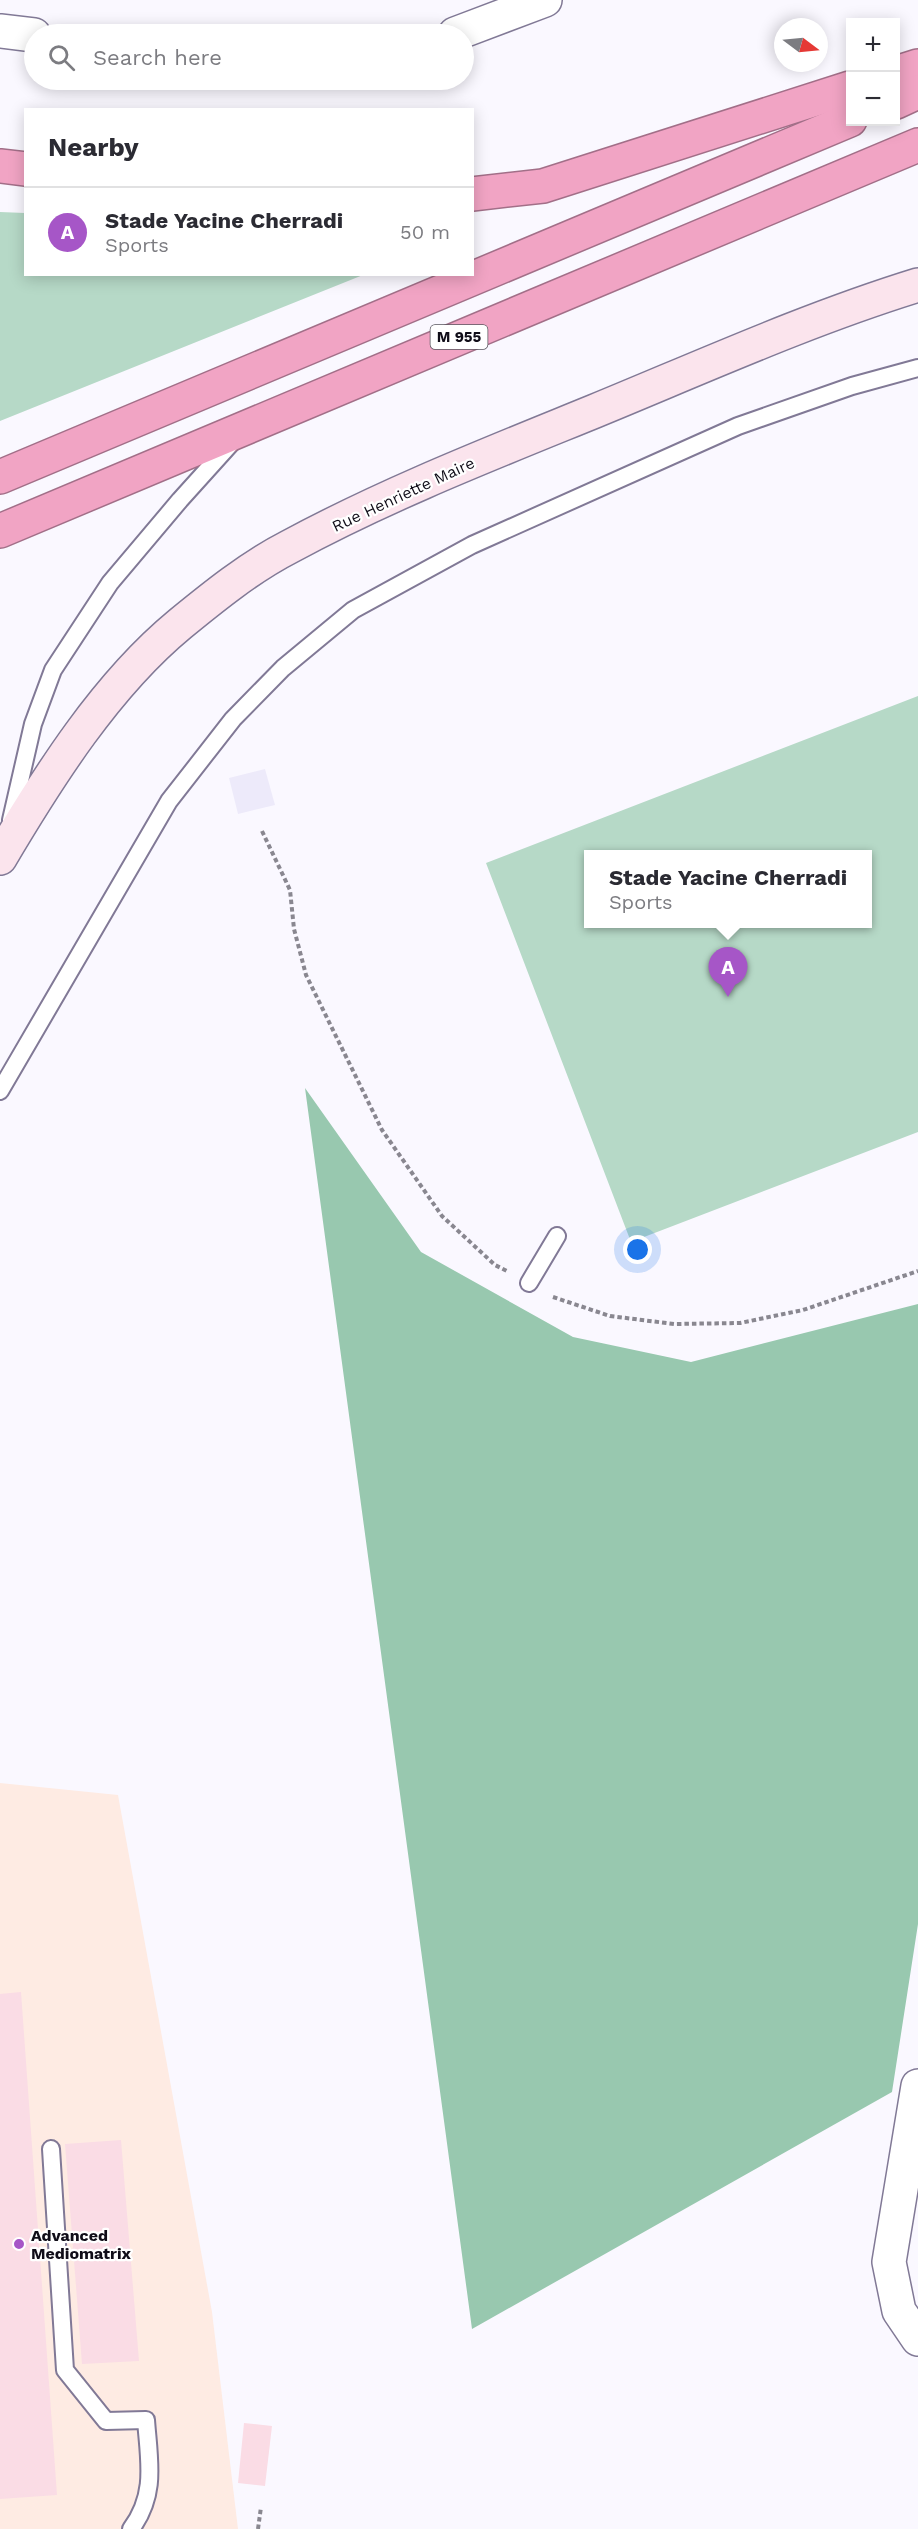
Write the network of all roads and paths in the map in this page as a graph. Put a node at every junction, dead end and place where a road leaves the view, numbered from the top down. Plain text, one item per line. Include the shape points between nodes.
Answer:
1 (545, 0) edge
2 (474, 27) edge
3 (0, 31) edge
4 (24, 34) edge
5 (918, 66) edge
6 (899, 72) edge
7 (846, 89) edge
8 (918, 92) edge
9 (900, 100) edge
10 (846, 122) edge
11 (918, 145) edge
12 (0, 166) edge
13 (24, 169) edge
14 (474, 194) edge
15 (918, 285) edge
16 (918, 368) edge
17 (248, 426) junction
18 (0, 477) edge
19 (0, 531) edge
20 (262, 831) dead end
21 (2, 854) edge
22 (0, 1091) edge
23 (557, 1236) dead end
24 (918, 1271) edge
25 (529, 1284) junction
26 (918, 2086) edge
27 (51, 2149) dead end
28 (908, 2307) edge
29 (918, 2339) edge
30 (261, 2507) dead end
31 (131, 2529) edge
32 (258, 2529) edge

1 - 2 street
3 - 4 street
5 - 6 highway
7 - 14 highway via 543,186
8 - 9 highway
10 - 18 highway
11 - 17 highway, M 955
12 - 13 highway
15 - 21 street, Rue Henriette Maire via 794,329 438,476 287,547 178,625 143,659 64,757
16 - 22 lane via 852,386 738,426 472,544 353,610 283,668 233,719 169,801
17 - 19 highway, M 955
17 - 21 lane via 110,583 52,670 33,724
20 - 25 path via 290,890 294,929 306,975 382,1130 442,1216 495,1264
23 - 25 lane
24 - 25 path via 803,1310 740,1323 674,1324 610,1316 556,1298
26 - 28 street via 889,2262
27 - 31 lane via 65,2370 106,2421 146,2420 150,2483 147,2502
28 - 29 street
30 - 32 path

